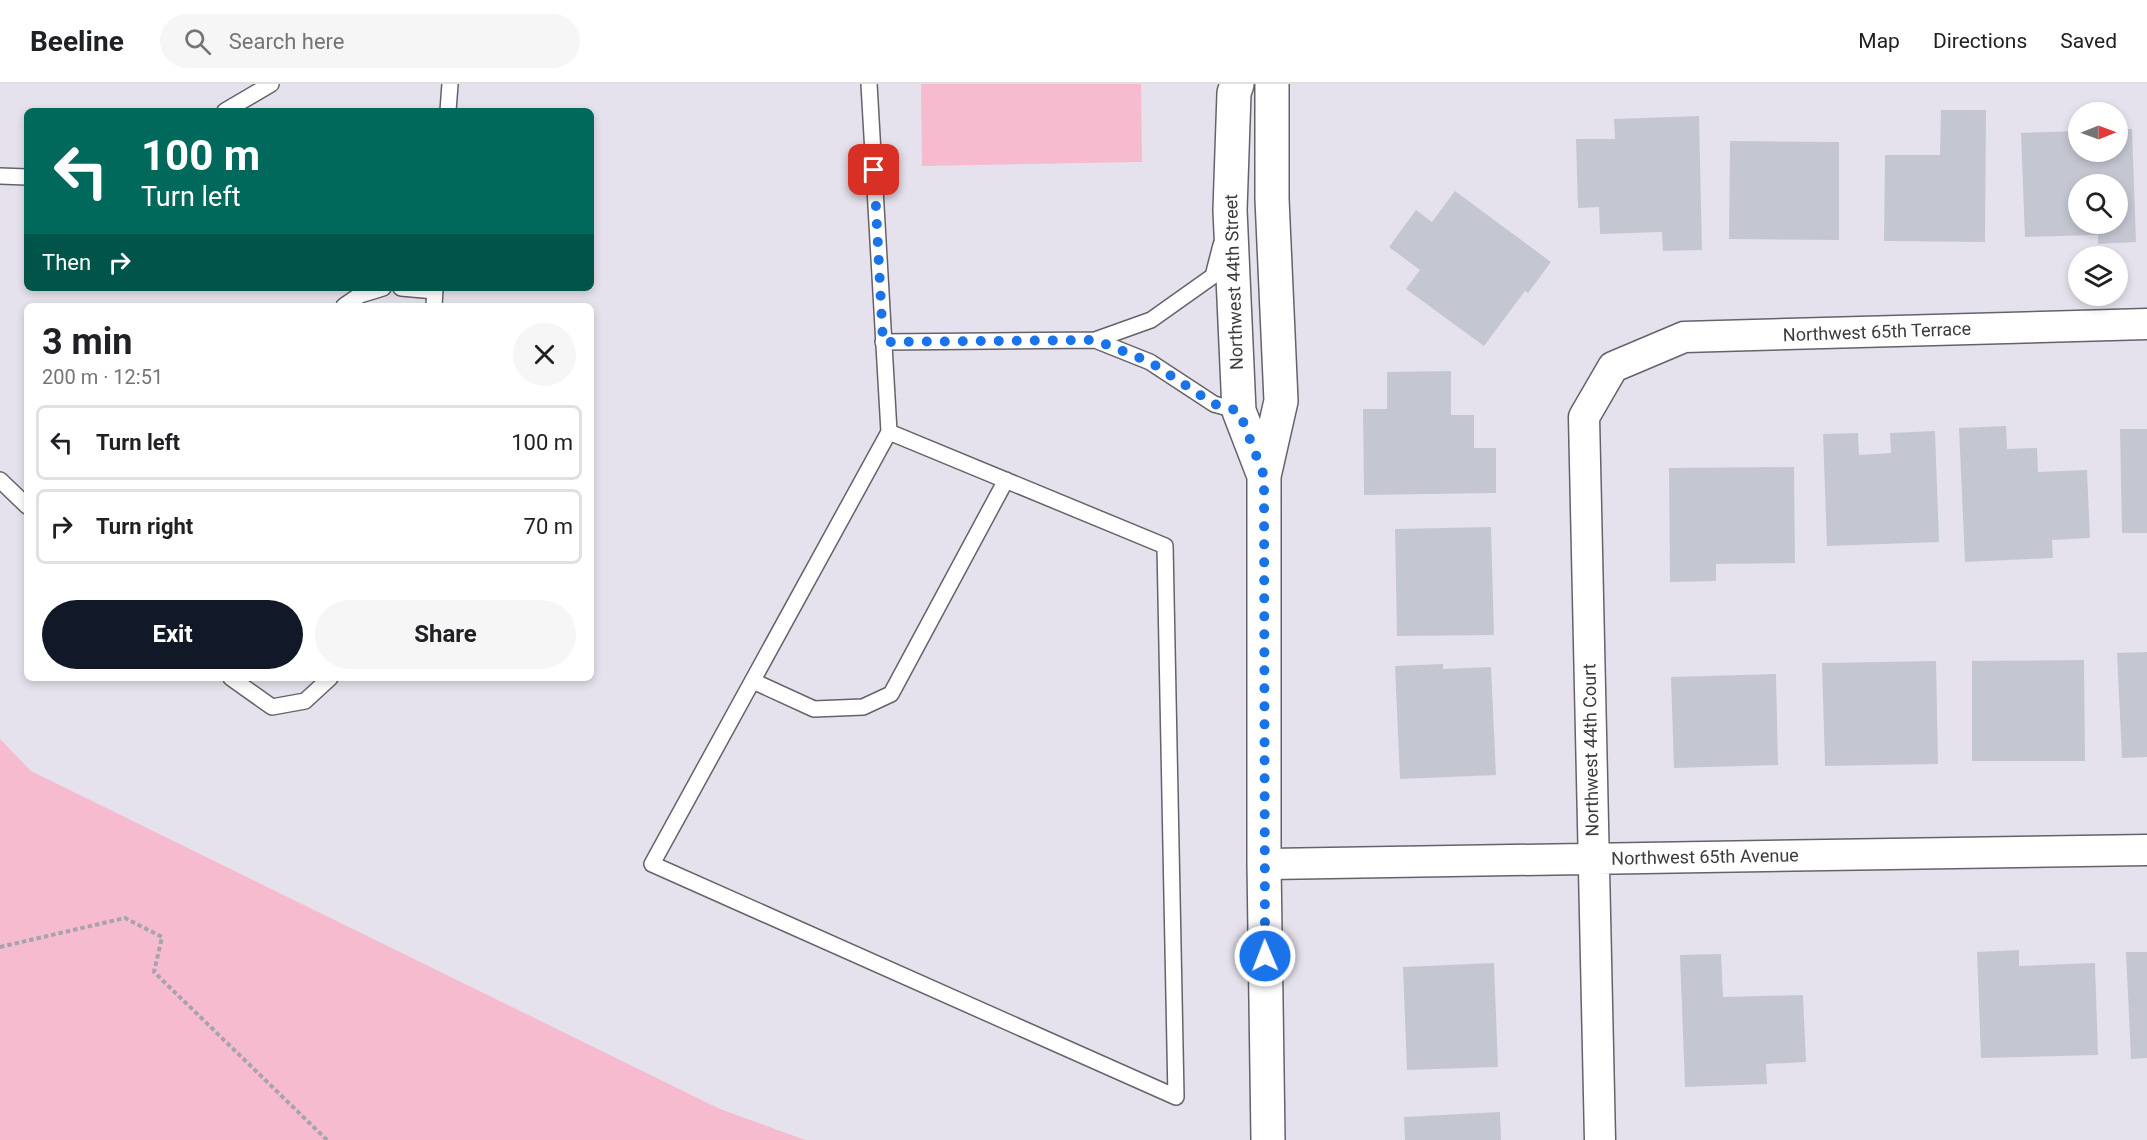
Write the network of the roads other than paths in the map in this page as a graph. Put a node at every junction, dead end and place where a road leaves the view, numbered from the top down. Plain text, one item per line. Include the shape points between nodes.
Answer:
1 (271, 84) edge
2 (450, 84) edge
3 (869, 84) edge
4 (1237, 84) edge
5 (1272, 84) edge
6 (230, 108) edge
7 (448, 108) edge
8 (0, 176) edge
9 (24, 177) edge
10 (1230, 210) junction
11 (373, 291) edge
12 (415, 291) edge
13 (434, 295) edge
14 (348, 303) edge
15 (2147, 324) edge
16 (1095, 340) junction
17 (883, 342) junction
18 (1613, 367) joint
19 (1239, 411) junction
20 (889, 432) junction
21 (1264, 476) junction
22 (0, 480) edge
23 (1006, 480) junction
24 (24, 503) edge
25 (235, 681) edge
26 (327, 681) edge
27 (753, 681) junction
28 (2147, 850) edge
29 (1594, 859) junction
30 (1264, 864) junction
31 (1268, 1140) edge
32 (1600, 1140) edge

1 - 6 lane
2 - 7 lane
3 - 17 lane
4 - 10 street, Northwest 44th Street
5 - 21 street, Northwest 44th Street via 1272,199 1281,401
8 - 9 lane
10 - 16 lane via 1213,276 1150,320
10 - 19 street, Northwest 44th Street
11 - 14 lane
12 - 13 lane
15 - 18 street, Northwest 65th Terrace via 1684,337
16 - 17 lane
16 - 19 lane via 1150,362 1214,404
17 - 20 lane
18 - 29 street, Northwest 44th Court via 1584,417
19 - 21 street, Northwest 44th Street
20 - 23 lane
20 - 27 lane
21 - 30 street, Northwest 44th Street
22 - 24 lane
23 - 27 lane via 891,694 863,707 814,709
23 - 27 lane via 1165,546 1176,1097 652,864
25 - 26 lane via 272,707 305,701
28 - 29 street, Northwest 65th Avenue
29 - 30 street, Northwest 65th Avenue
29 - 32 street, Northwest 44th Court
30 - 31 street, Northwest 44th Street

